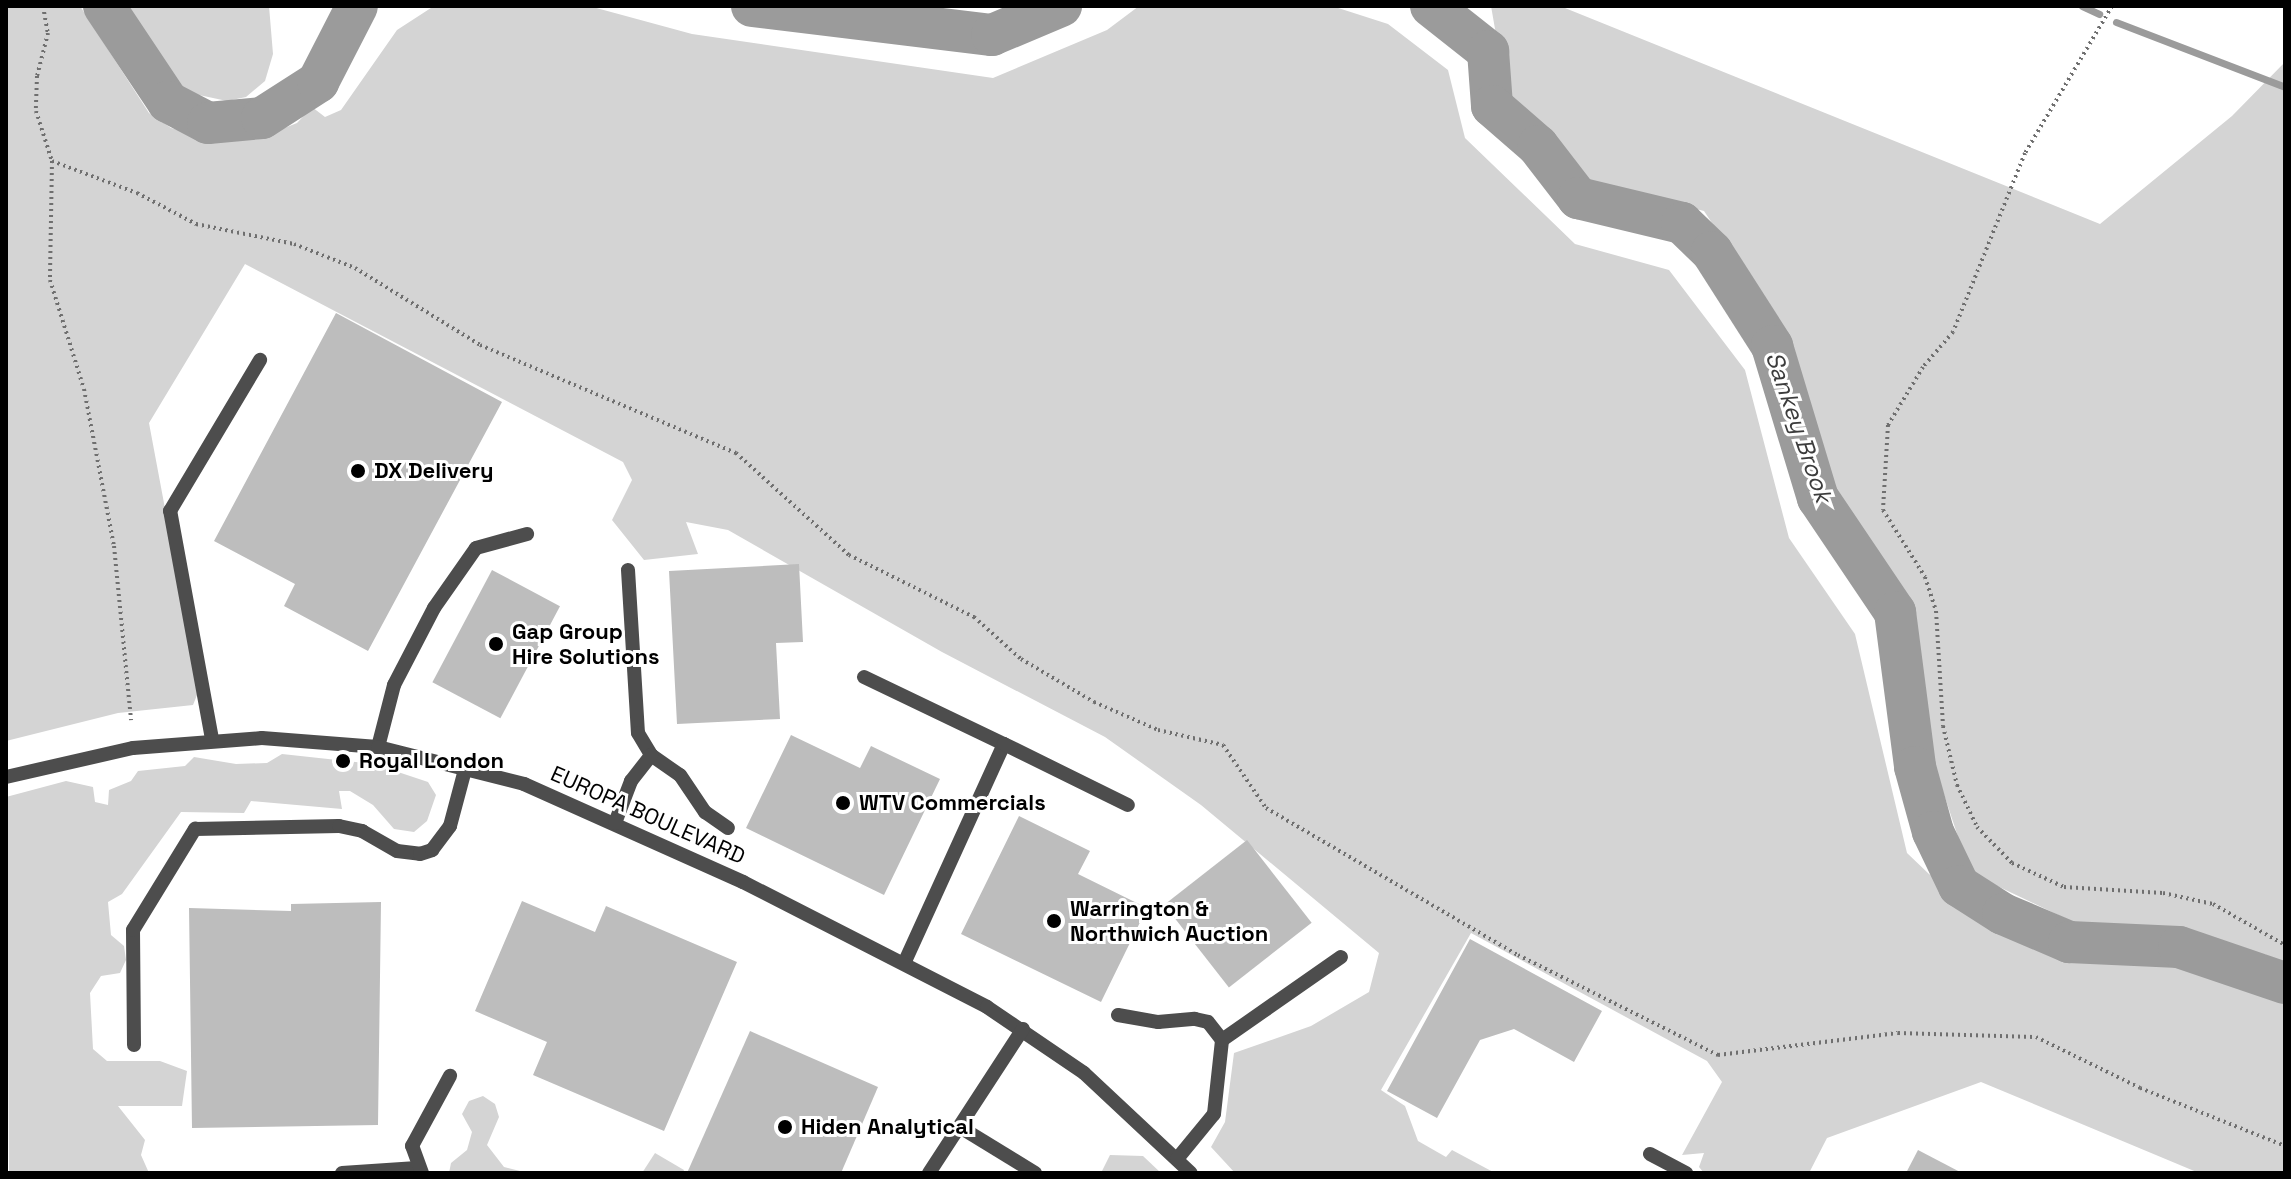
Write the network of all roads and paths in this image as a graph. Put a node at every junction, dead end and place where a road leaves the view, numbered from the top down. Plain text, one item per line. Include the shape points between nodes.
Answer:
1 (43, 6) edge
2 (2112, 6) edge
3 (52, 161) junction
4 (260, 360) dead end
5 (527, 534) dead end
6 (628, 570) dead end
7 (864, 677) dead end
8 (131, 720) dead end
9 (212, 739) junction
10 (1004, 744) junction
11 (378, 747) junction
12 (651, 755) junction
13 (466, 766) junction
14 (6, 777) edge
15 (1128, 805) dead end
16 (615, 823) junction
17 (728, 828) dead end
18 (2285, 945) edge
19 (1341, 957) dead end
20 (904, 963) junction
21 (1118, 1015) dead end
22 (1023, 1029) junction
23 (1222, 1040) junction
24 (134, 1045) dead end
25 (450, 1076) dead end
26 (960, 1127) junction
27 (2285, 1146) edge
28 (1650, 1154) dead end
29 (1177, 1159) junction
30 (932, 1169) edge
31 (420, 1171) edge
32 (1033, 1172) edge
33 (342, 1173) edge
34 (1191, 1173) edge
35 (1686, 1173) edge

1 - 3 path via 48,33 37,76 36,111
2 - 18 path via 2025,153 1953,332 1923,367 1888,425 1883,510 1925,577 1936,611 1943,726 1957,785 1977,827 2012,863 2064,887 2163,893 2213,904
3 - 8 path via 50,280 84,389 114,546
3 - 27 path via 137,193 196,224 294,244 355,268 480,345 736,453 849,555 974,617 1021,659 1094,702 1158,730 1223,745 1266,808 1518,955 1718,1055 1898,1033 2036,1037 2140,1088
4 - 9 street via 170,511
5 - 11 street via 476,548 434,608 394,685
6 - 12 street via 636,721
7 - 10 street
9 - 11 street, EUROPA BOULEVARD
9 - 14 street, EUROPA BOULEVARD via 133,748
10 - 15 street
10 - 20 street
11 - 13 street, EUROPA BOULEVARD
12 - 16 street via 631,781
12 - 17 street via 680,775 705,812
13 - 16 street, EUROPA BOULEVARD
13 - 24 street via 450,826 432,850 409,854 339,826 195,829 133,930
16 - 20 street, EUROPA BOULEVARD
19 - 23 street
20 - 22 street, EUROPA BOULEVARD
21 - 23 street via 1148,1022 1208,1022
22 - 26 street
22 - 29 street, EUROPA BOULEVARD via 1084,1073
23 - 29 street via 1214,1114
25 - 31 street via 412,1146
26 - 30 street
26 - 32 street
28 - 35 street
29 - 34 street, EUROPA BOULEVARD
31 - 33 street

